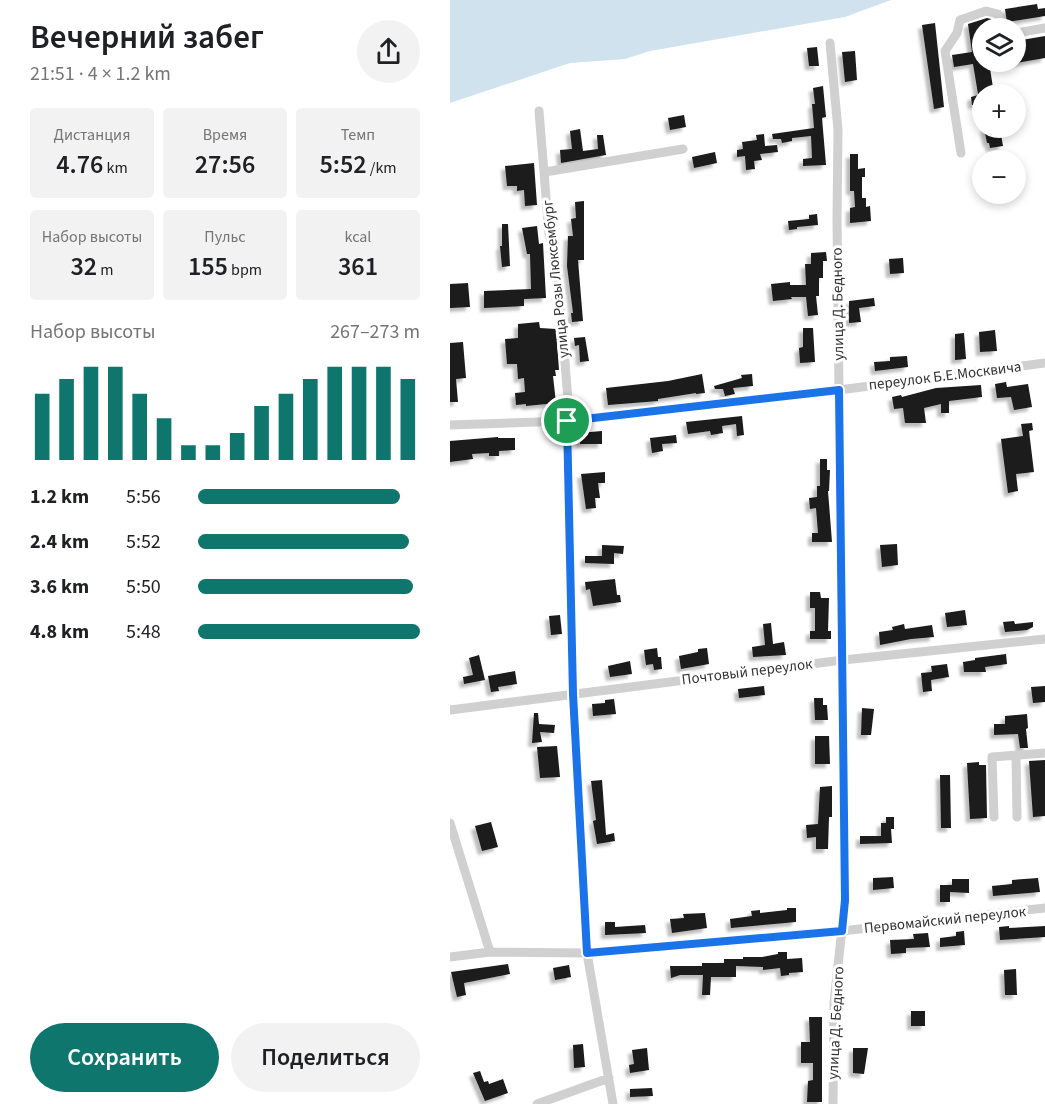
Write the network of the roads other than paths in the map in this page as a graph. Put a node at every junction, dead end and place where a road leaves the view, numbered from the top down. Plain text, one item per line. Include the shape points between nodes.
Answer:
1 (999, 18) edge
2 (1045, 28) edge
3 (1026, 31) edge
4 (830, 43) dead end
5 (539, 111) dead end
6 (683, 149) dead end
7 (961, 153) dead end
8 (545, 172) junction
9 (1045, 363) edge
10 (839, 390) junction
11 (567, 421) junction
12 (450, 425) edge
13 (1045, 639) edge
14 (843, 660) junction
15 (573, 694) junction
16 (450, 710) edge
17 (1045, 753) edge
18 (1016, 755) junction
19 (994, 817) dead end
20 (1017, 817) dead end
21 (450, 823) edge
22 (1045, 908) edge
23 (842, 931) junction
24 (490, 952) junction
25 (587, 953) junction
26 (450, 957) edge
27 (609, 1078) junction
28 (537, 1104) edge
29 (613, 1104) edge
30 (833, 1104) edge

1 - 7 street via 998,14 986,11 960,20 945,51
2 - 3 street
4 - 10 street, улица Д. Бедного via 838,130
5 - 8 street, улица Розы Люксембург
6 - 8 street
8 - 11 street, улица Розы Люксембург via 549,234 557,264
9 - 10 street, переулок Б.Е.Москвича
10 - 11 street, переулок Б.Е.Москвича
10 - 14 street, улица Д. Бедного
11 - 12 street, переулок Б.Е.Москвича
11 - 15 street, улица Розы Люксембург
13 - 14 street, Почтовый переулок
14 - 15 street, Почтовый переулок
14 - 23 street, улица Д. Бедного
15 - 16 street, Почтовый переулок
15 - 25 street, улица Розы Люксембург
17 - 18 street
18 - 19 street via 992,757
18 - 20 street
21 - 24 street
22 - 23 street, Первомайский переулок
23 - 25 street, Первомайский переулок
23 - 30 street, улица Д. Бедного via 834,1003
24 - 25 street, Первомайский переулок
24 - 26 street, Первомайский переулок
25 - 27 street, улица Розы Люксембург
27 - 28 street
27 - 29 street, улица Розы Люксембург

